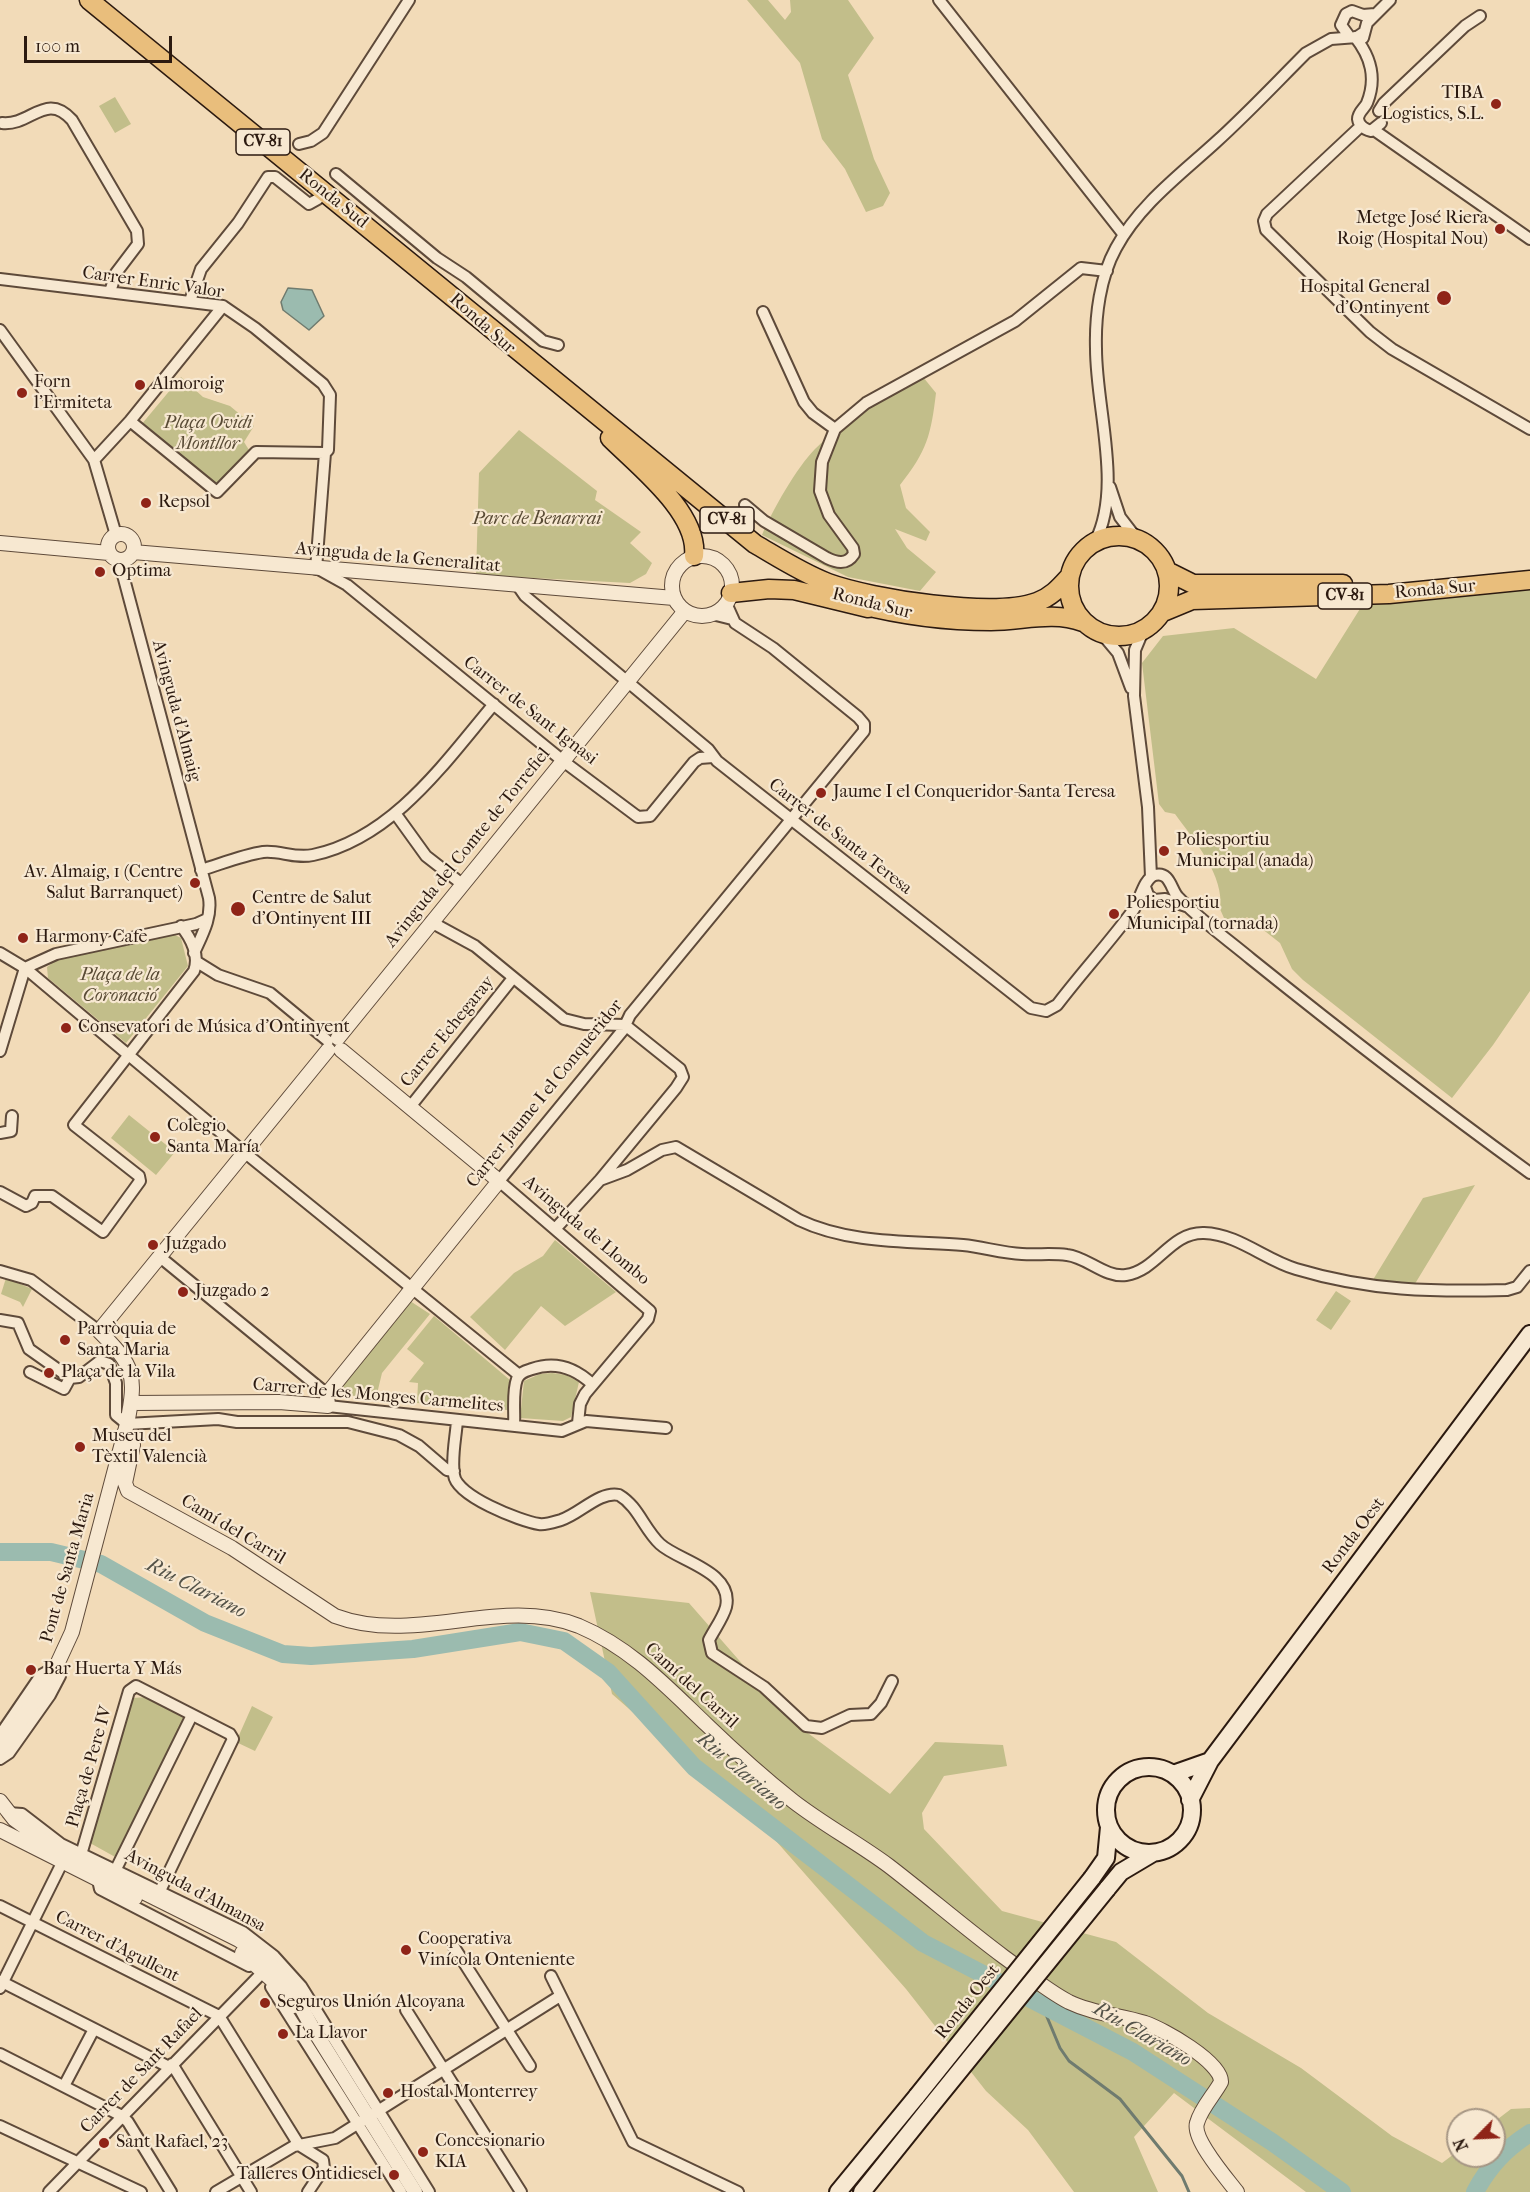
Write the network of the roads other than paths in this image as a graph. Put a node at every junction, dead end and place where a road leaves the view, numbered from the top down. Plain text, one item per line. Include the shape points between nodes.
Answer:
1 (89, 0) edge
2 (409, 0) edge
3 (939, 0) edge
4 (1390, 0) edge
5 (1480, 16) dead end
6 (1359, 27) junction
7 (1374, 106) junction
8 (1, 124) edge
9 (1361, 126) junction
10 (1378, 127) junction
11 (300, 144) dead end
12 (336, 174) dead end
13 (318, 199) dead end
14 (1124, 235) junction
15 (1530, 239) edge
16 (1107, 271) junction
17 (0, 279) edge
18 (437, 284) junction
19 (110, 291) junction
20 (190, 301) junction
21 (223, 306) junction
22 (764, 312) dead end
23 (1, 333) edge
24 (558, 345) dead end
25 (130, 421) junction
26 (835, 429) junction
27 (1530, 429) edge
28 (610, 438) junction
29 (325, 453) junction
30 (94, 460) junction
31 (1107, 474) junction
32 (745, 505) dead end
33 (116, 535) junction
34 (1137, 539) junction
35 (1095, 542) junction
36 (0, 543) edge
37 (133, 552) junction
38 (694, 556) junction
39 (114, 557) junction
40 (1530, 568) edge
41 (318, 570) junction
42 (1167, 571) junction
43 (1069, 577) junction
44 (1530, 580) edge
45 (518, 586) junction
46 (669, 595) junction
47 (729, 598) junction
48 (890, 612) junction
49 (1162, 612) junction
50 (712, 614) junction
51 (685, 616) junction
52 (732, 620) junction
53 (1083, 622) junction
54 (1143, 630) junction
55 (1102, 634) junction
56 (627, 682) junction
57 (1134, 696) junction
58 (494, 704) junction
59 (713, 757) junction
60 (562, 760) junction
61 (395, 813) junction
62 (793, 820) junction
63 (201, 870) junction
64 (1155, 875) junction
65 (462, 884) junction
66 (1145, 887) junction
67 (1163, 896) junction
68 (1135, 907) junction
69 (207, 919) junction
70 (431, 921) junction
71 (181, 926) junction
72 (0, 953) edge
73 (196, 957) junction
74 (41, 960) junction
75 (25, 968) junction
76 (513, 978) junction
77 (46, 986) junction
78 (625, 1025) junction
79 (334, 1045) junction
80 (0, 1051) edge
81 (129, 1057) junction
82 (410, 1107) junction
83 (12, 1116) dead end
84 (0, 1133) edge
85 (244, 1152) junction
86 (1530, 1173) edge
87 (600, 1180) junction
88 (499, 1181) junction
89 (0, 1192) edge
90 (555, 1228) junction
91 (159, 1257) junction
92 (4, 1271) edge
93 (1530, 1271) edge
94 (412, 1288) junction
95 (0, 1320) edge
96 (99, 1331) junction
97 (1530, 1334) edge
98 (38, 1355) junction
99 (519, 1375) junction
100 (70, 1378) junction
101 (592, 1384) junction
102 (328, 1400) junction
103 (131, 1403) junction
104 (457, 1420) junction
105 (578, 1423) junction
106 (514, 1426) junction
107 (666, 1428) dead end
108 (126, 1429) junction
109 (454, 1471) junction
110 (59, 1663) junction
111 (892, 1681) dead end
112 (192, 1715) junction
113 (4, 1722) edge
114 (1, 1748) edge
115 (1210, 1761) junction
116 (1173, 1774) junction
117 (1190, 1800) junction
118 (4, 1807) edge
119 (1109, 1827) junction
120 (0, 1830) edge
121 (1153, 1853) junction
122 (80, 1857) junction
123 (63, 1863) junction
124 (116, 1869) junction
125 (102, 1882) junction
126 (158, 1895) junction
127 (0, 1906) edge
128 (33, 1923) junction
129 (251, 1943) junction
130 (454, 1947) dead end
131 (262, 1974) junction
132 (551, 1976) dead end
133 (1, 1984) edge
134 (560, 1995) junction
135 (406, 2010) dead end
136 (219, 2016) junction
137 (315, 2023) junction
138 (94, 2029) junction
139 (507, 2029) junction
140 (0, 2054) edge
141 (170, 2066) junction
142 (530, 2066) dead end
143 (443, 2069) junction
144 (64, 2086) junction
145 (122, 2116) junction
146 (369, 2117) junction
147 (0, 2126) edge
148 (299, 2145) junction
149 (76, 2163) junction
150 (242, 2176) junction
151 (50, 2192) edge
152 (141, 2192) edge
153 (171, 2192) edge
154 (216, 2192) edge
155 (251, 2192) edge
156 (308, 2192) edge
157 (401, 2192) edge
158 (415, 2192) edge
159 (429, 2192) edge
160 (521, 2192) edge
161 (738, 2192) edge
162 (838, 2192) edge
163 (862, 2192) edge
164 (1237, 2192) edge

1 - 18 main road, Ronda Sud / CV-81
2 - 11 street via 322,133
3 - 14 street
4 - 6 street
5 - 7 street
6 - 7 street via 1371,66
6 - 14 street via 1306,53 1160,193
7 - 9 street via 1359,114
7 - 10 street
8 - 19 street via 15,123 51,108 63,111 72,120 137,231 138,244 116,273
9 - 10 street via 1367,130
9 - 27 street via 1267,214 1266,231 1392,349
10 - 15 street via 1384,138
12 - 24 street via 543,341
13 - 20 street via 309,204 275,177 268,177 238,223 201,268
14 - 16 street
16 - 26 street via 1081,268 1016,321 866,403
16 - 31 street via 1098,310 1096,349
17 - 19 street, Carrer Enric Valor
18 - 28 main road, Ronda Sur / CV-81
18 - 43 main road, Ronda Sur / CV-81 via 755,544 806,573 859,593 895,600 1003,608 1045,599
19 - 20 street, Carrer Enric Valor
20 - 21 street, Carrer Enric Valor
21 - 25 street
21 - 29 street, Carrer Enric Valor via 327,388 330,395
22 - 26 street via 804,402
23 - 30 street
25 - 29 street via 212,489 220,491 256,452
25 - 30 street
26 - 32 street via 822,462 820,490 829,515 853,548 851,558 842,563 827,558 764,521
28 - 38 main road via 679,511 693,539
28 - 48 main road, Ronda Sur / CV-81 via 755,556 832,596
29 - 41 street
30 - 33 street
31 - 34 street via 1116,510
31 - 35 street via 1106,510
33 - 37 street via 131,540
33 - 39 street via 108,545
34 - 35 main road via 1123,536
34 - 42 main road, CV-81 via 1156,552
35 - 43 main road, CV-81 via 1078,556
36 - 39 street
37 - 39 street via 128,558
37 - 41 street, Avinguda de la Generalitat
38 - 46 street via 675,571
38 - 47 street via 704,555 723,564 729,572
39 - 63 street, Avinguda d'Almaig
40 - 42 main road, Ronda Sur / CV-81 via 1433,579 1283,586 1193,584
41 - 45 street, Avinguda de la Generalitat
41 - 58 street, Carrer de Sant Ignasi via 347,585
42 - 49 main road via 1169,592
43 - 53 main road via 1071,601
44 - 49 main road, Ronda Sur / CV-81 via 1389,594 1192,600
45 - 46 street, Avinguda de la Generalitat
45 - 56 street, Carrer de Santa Teresa
46 - 51 street
47 - 48 main road via 770,589 794,590
47 - 50 street
47 - 52 street
48 - 53 main road, Ronda Sur / CV-81 via 978,621 1062,615
49 - 54 main road, CV-81
50 - 51 street
50 - 52 street
51 - 56 street, Avinguda del Comte de Torrefiel
52 - 62 street, Carrer Jaume I el Conqueridor via 773,648 864,724 860,739
53 - 55 main road, CV-81
54 - 55 main road via 1123,637
54 - 57 street via 1135,650
55 - 57 street via 1118,653
56 - 59 street, Carrer de Santa Teresa
56 - 60 street, Avinguda del Comte de Torrefiel
57 - 64 street via 1152,848 1149,868
58 - 60 street, Carrer de Sant Ignasi
58 - 61 street via 415,797
59 - 60 street, Carrer de Sant Ignasi via 694,762 645,818 638,817
59 - 62 street, Carrer de Santa Teresa
60 - 65 street, Avinguda del Comte de Torrefiel
61 - 63 street via 349,841 317,854 288,857 262,852
61 - 65 street via 426,856
62 - 68 street, Carrer de Santa Teresa via 1041,1012 1057,1005
62 - 78 street, Carrer Jaume I el Conqueridor
63 - 69 street, Avinguda d'Almaig via 210,906
64 - 66 street, Carrer de Santa Teresa
64 - 67 street via 1168,878
65 - 70 street, Avinguda del Comte de Torrefiel
66 - 67 street via 1148,895
66 - 68 street, Carrer de Santa Teresa
67 - 68 street
67 - 86 street via 1187,906 1439,1107
69 - 71 street
69 - 73 street
70 - 76 street via 475,946
70 - 79 street, Avinguda del Comte de Torrefiel
71 - 73 street
71 - 74 street
72 - 75 street
73 - 79 street via 218,975 270,993
73 - 81 street via 192,974
74 - 75 street
74 - 77 street via 39,974
75 - 77 street
75 - 80 street
76 - 78 street via 569,1021
76 - 82 street, Carrer Echegaray
77 - 81 street
78 - 87 street via 674,1062 682,1073 681,1080
78 - 88 street, Carrer Jaume I el Conqueridor
79 - 82 street, Avinguda de Llombo
79 - 85 street, Avinguda del Comte de Torrefiel
81 - 85 street
81 - 89 street via 74,1125 139,1176 140,1181 103,1232 52,1196 35,1196 26,1206
82 - 88 street, Avinguda de Llombo
83 - 84 street via 11,1131
85 - 91 street, Avinguda del Comte de Torrefiel
85 - 94 street
87 - 90 street
87 - 93 street via 676,1147 820,1229 912,1244 1073,1255 1120,1275 1144,1268 1177,1240 1204,1233 1239,1242 1295,1269 1378,1288 1430,1292 1507,1290 1517,1287
88 - 90 street, Avinguda de Llombo
88 - 94 street, Carrer Jaume I el Conqueridor
90 - 101 street, Avinguda de Llombo via 650,1311 648,1319
91 - 96 street, Avinguda del Comte de Torrefiel
91 - 102 street
92 - 96 street via 46,1289
94 - 99 street
94 - 102 street, Carrer Jaume I el Conqueridor
95 - 98 street via 18,1323 27,1346
96 - 103 street, Pont de Santa Maria via 129,1364
97 - 115 main road, Ronda Oest
98 - 100 street
98 - 100 street via 28,1374 64,1389
99 - 101 street via 555,1365 576,1372
99 - 106 street
100 - 108 street via 79,1377 100,1361 109,1364 116,1383 116,1415
101 - 105 street, Avinguda de Llombo via 580,1404
102 - 103 street, Carrer de les Monges Carmelites
102 - 104 street, Carrer de les Monges Carmelites
103 - 108 street, Pont de Santa Maria
104 - 106 street, Carrer de les Monges Carmelites
104 - 109 street
105 - 106 street via 562,1431
105 - 107 street
108 - 109 street, Carrer de les Monges Carmelites via 218,1419 348,1422 399,1435
108 - 110 street, Pont de Santa Maria via 72,1632
108 - 164 street, Camí del Carril via 133,1445 125,1483 128,1491 252,1559 335,1616 412,1625 529,1614 569,1623 616,1646 646,1667 794,1801 888,1865 988,1946 1065,2000 1094,2012 1146,2024 1217,2069 1222,2078 1196,2125 1197,2135
109 - 111 street via 460,1486 480,1501 538,1524 574,1515 608,1494 627,1500 662,1546 708,1570 721,1587 726,1605 709,1640 712,1653 764,1687 806,1726 822,1728 850,1715 871,1714 881,1704
110 - 113 street via 41,1675
110 - 114 street, Pont de Santa Maria
112 - 122 street, Plaça de Pere IV via 136,1686 129,1691
112 - 124 street
112 - 126 street via 233,1739
113 - 114 street
115 - 116 main road
115 - 117 main road, Ronda Oest
116 - 117 main road
116 - 119 main road via 1147,1767 1121,1776 1107,1800
117 - 121 main road via 1188,1828 1167,1849
118 - 122 street, Avinguda d'Almansa via 22,1814
118 - 122 street, Avinguda d'Almansa via 33,1835
119 - 121 main road via 1127,1847
119 - 162 main road, Ronda Oest, bridge via 1106,1858 1092,1878
120 - 123 street, Avinguda d'Almansa
121 - 163 main road, Ronda Oest, bridge via 1121,1872
122 - 124 street, Avinguda d'Almansa
122 - 126 street, Avinguda d'Almansa
123 - 125 street, Avinguda d'Almansa
123 - 128 street
124 - 126 street, Avinguda d'Almansa
125 - 126 street via 150,1901
125 - 131 street, Avinguda d'Almansa via 235,1948
126 - 129 street, Avinguda d'Almansa
127 - 128 street, Carrer d'Agullent
128 - 133 street
128 - 136 street, Carrer d'Agullent
129 - 131 street via 263,1963
129 - 137 street, Avinguda d'Almansa via 287,1982
129 - 137 street, Avinguda d'Almansa via 266,1949 291,1974
130 - 139 street
131 - 136 street, Carrer de Sant Rafael
131 - 137 street, Avinguda d'Almansa
131 - 146 street, Avinguda d'Almansa
132 - 134 street
133 - 138 street
134 - 139 street
134 - 161 street via 633,2142
135 - 143 street
136 - 141 street, Carrer de Sant Rafael
136 - 148 street
137 - 146 street, Avinguda d'Almansa
138 - 141 street
138 - 144 street
139 - 142 street
139 - 143 street
140 - 144 street
141 - 145 street, Carrer de Sant Rafael
141 - 150 street
143 - 146 street
143 - 160 street
144 - 145 street
145 - 149 street, Carrer de Sant Rafael
145 - 153 street
146 - 148 street via 328,2140
146 - 157 street, Avinguda d'Almansa
146 - 158 street, Avinguda d'Almansa
146 - 159 street, Avinguda d'Almansa
147 - 149 street
148 - 150 street
148 - 156 street via 321,2157 325,2165
149 - 151 street, Carrer de Sant Rafael
149 - 152 street
150 - 154 street
150 - 155 street

